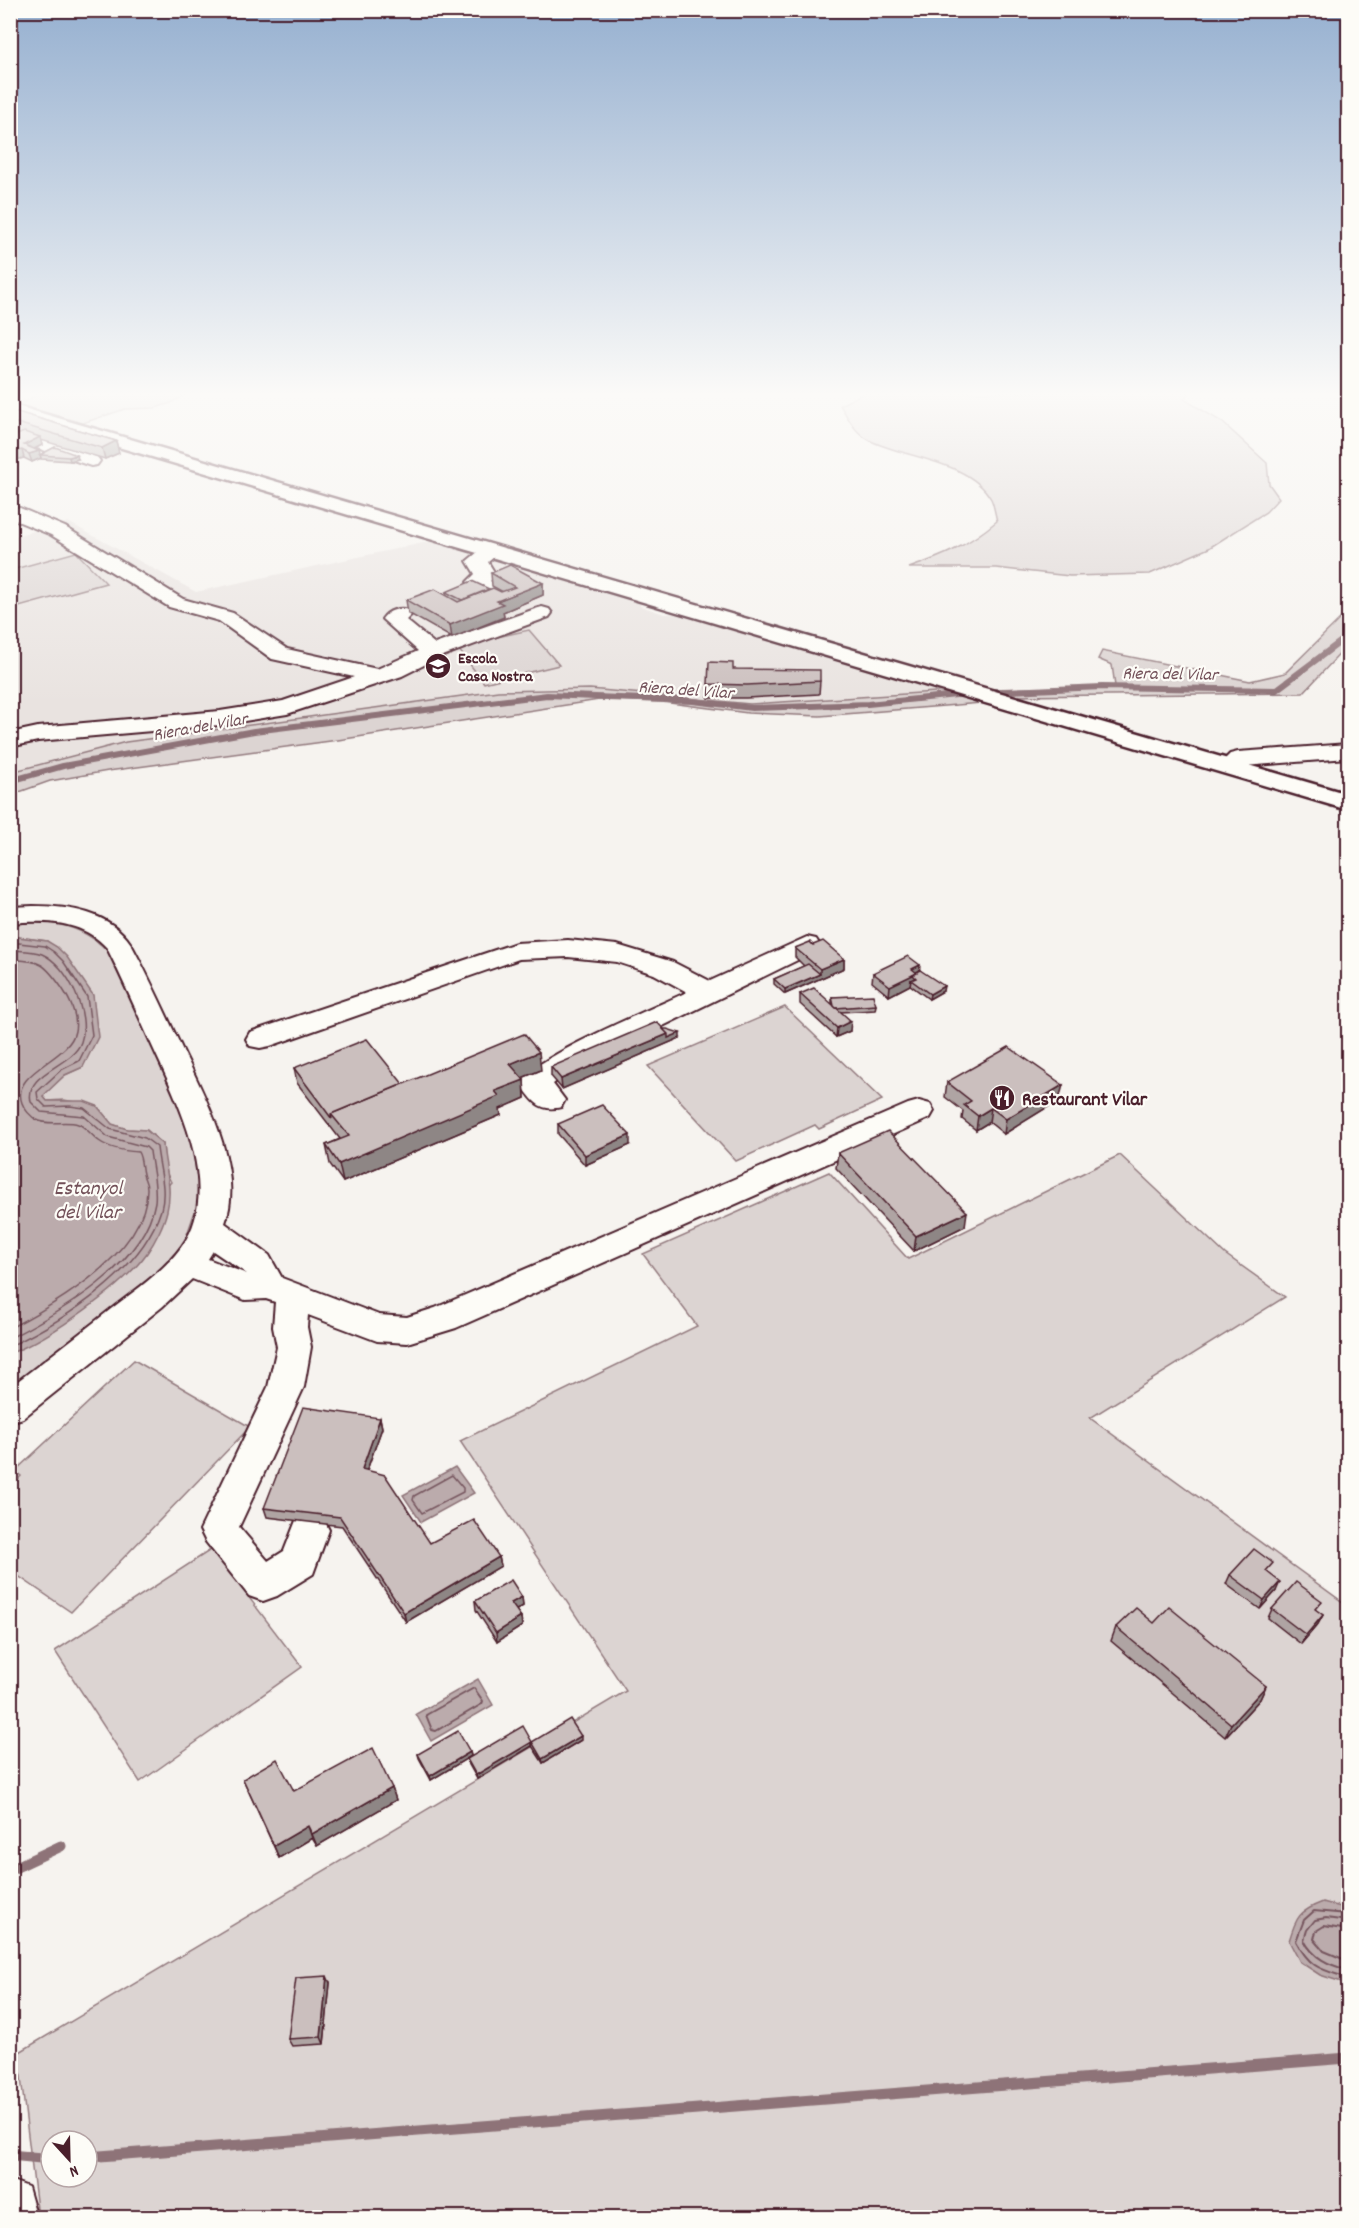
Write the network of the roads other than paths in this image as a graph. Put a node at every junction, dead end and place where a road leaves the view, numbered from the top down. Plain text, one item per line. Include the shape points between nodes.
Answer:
1 (302, 496) edge
2 (13, 512) dead end
3 (491, 551) junction
4 (499, 594) edge
5 (542, 613) dead end
6 (402, 614) dead end
7 (432, 652) junction
8 (378, 676) junction
9 (10, 740) edge
10 (1348, 751) edge
11 (1229, 768) junction
12 (1348, 802) edge
13 (10, 915) edge
14 (807, 945) edge
15 (709, 993) junction
16 (260, 1040) dead end
17 (550, 1100) dead end
18 (919, 1111) dead end
19 (209, 1228) junction
20 (185, 1265) junction
21 (280, 1290) junction
22 (10, 1408) edge
23 (310, 1530) dead end
24 (10, 2205) edge
25 (12, 2217) edge

1 - 3 main road
2 - 8 street via 58,531 176,603 226,617 280,654
3 - 4 street via 477,561 486,575 477,582
3 - 11 main road
5 - 7 street
6 - 7 street via 392,620
7 - 8 street
8 - 9 street via 287,707
10 - 11 street via 1238,759
11 - 12 main road
13 - 19 street via 51,914 79,919 101,928 118,944 196,1111 214,1190
14 - 15 street
15 - 16 street via 682,975 650,962 596,950 543,948 516,951
15 - 17 street via 560,1065 535,1082
18 - 21 street via 444,1319 407,1330 377,1328
19 - 20 street
19 - 21 street via 227,1245 255,1259
20 - 21 street via 245,1287
20 - 22 street via 162,1288
21 - 23 street via 294,1347 286,1387 219,1530 263,1584 299,1562
24 - 25 street

